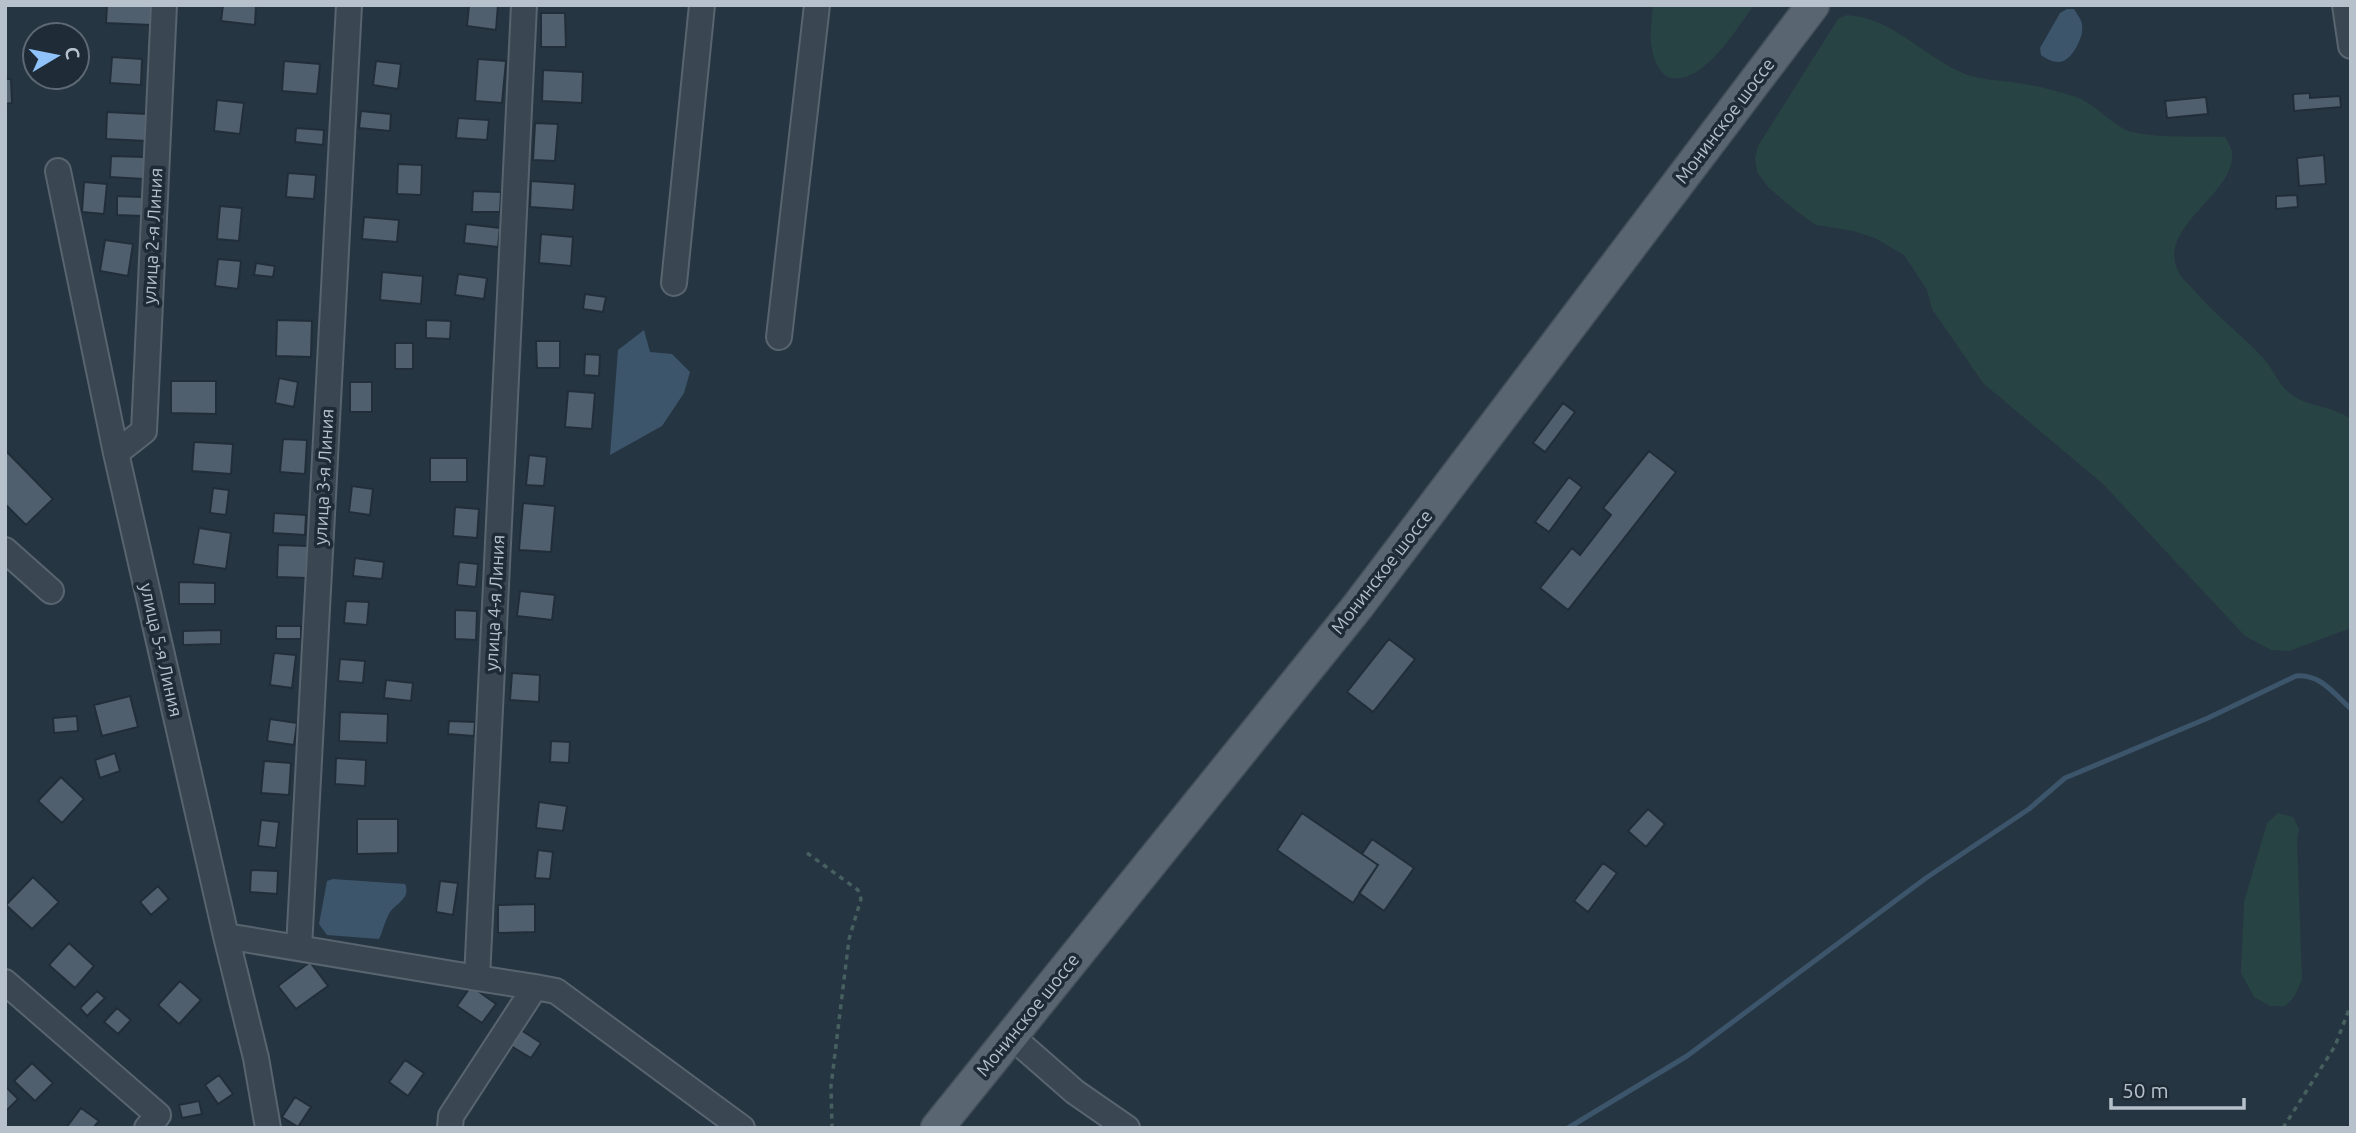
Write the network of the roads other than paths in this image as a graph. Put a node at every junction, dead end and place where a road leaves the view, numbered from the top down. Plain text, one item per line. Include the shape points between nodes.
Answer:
1 (164, 5) edge
2 (349, 5) edge
3 (524, 5) edge
4 (702, 5) edge
5 (817, 5) edge
6 (1813, 5) edge
7 (2345, 5) edge
8 (2351, 46) edge
9 (58, 171) dead end
10 (674, 284) dead end
11 (779, 337) dead end
12 (116, 453) junction
13 (5, 550) edge
14 (51, 591) dead end
15 (226, 936) junction
16 (299, 948) junction
17 (477, 978) junction
18 (5, 982) edge
19 (535, 987) junction
20 (1011, 1036) junction
21 (152, 1121) edge
22 (268, 1128) edge
23 (450, 1128) edge
24 (742, 1128) edge
25 (937, 1128) edge
26 (1127, 1128) edge

1 - 12 street, улица 2-я Линия via 144,431
2 - 16 street, улица 3-я Линия
3 - 17 street, улица 4-я Линия
4 - 10 street
5 - 11 street
6 - 20 main road, Монинское шоссе via 1358,606
7 - 8 street
9 - 12 street, улица 5-я Линия
12 - 15 street, улица 5-я Линия
13 - 14 street
15 - 16 street
15 - 22 street, улица 5-я Линия
16 - 17 street
17 - 19 street
18 - 21 street
19 - 23 street via 451,1116
19 - 24 street via 556,991
20 - 25 main road, Монинское шоссе
20 - 26 street via 1075,1092

